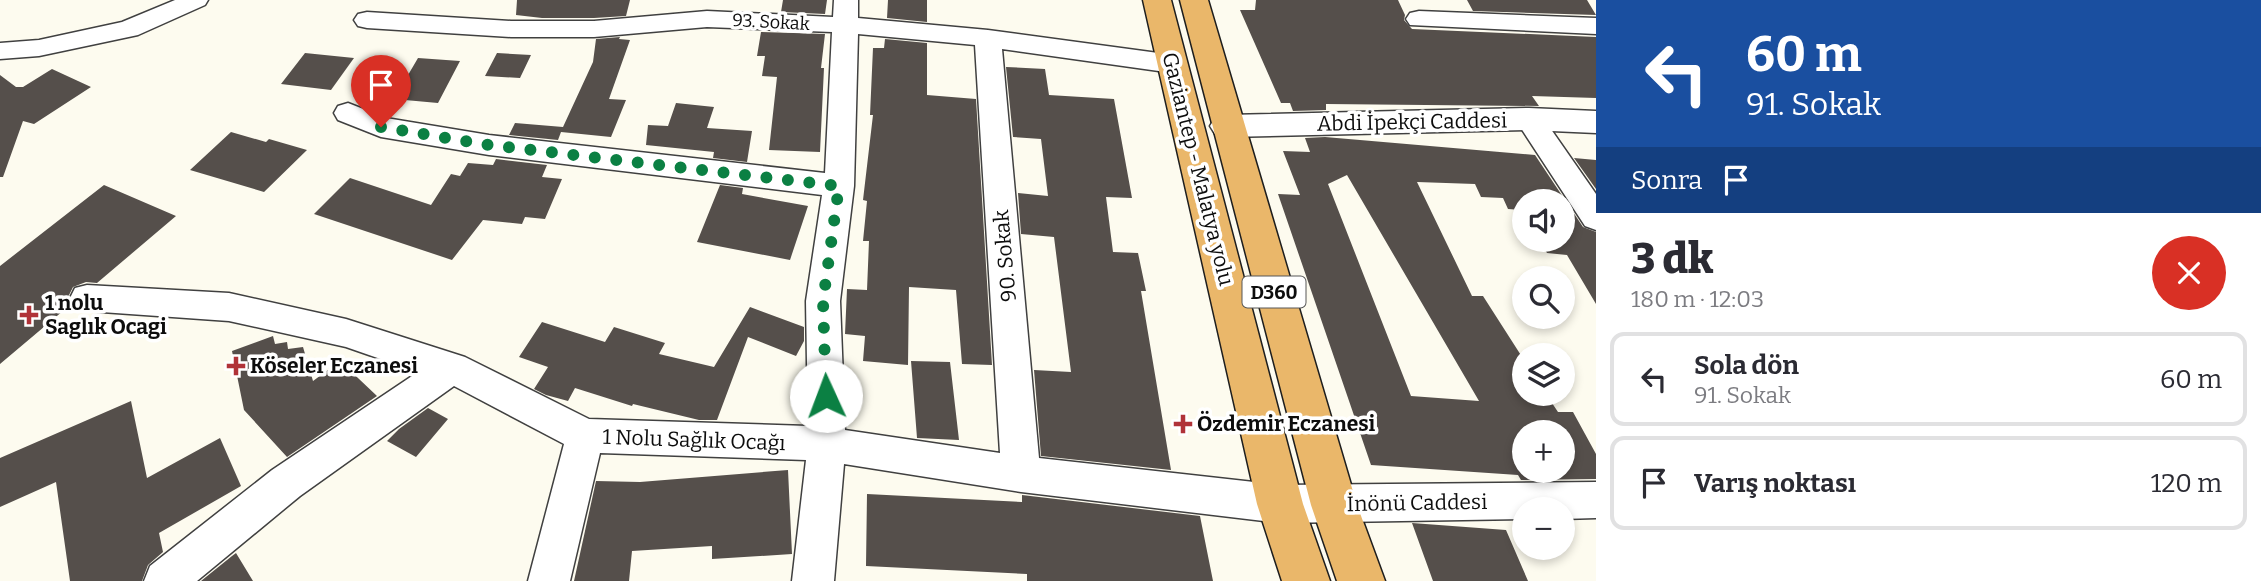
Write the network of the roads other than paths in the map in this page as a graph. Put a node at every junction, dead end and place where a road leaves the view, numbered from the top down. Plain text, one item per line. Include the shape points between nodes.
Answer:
1 (196, 0) edge
2 (1157, 0) edge
3 (1194, 0) edge
4 (845, 13) edge
5 (1419, 19) dead end
6 (367, 20) dead end
7 (1596, 26) edge
8 (988, 38) junction
9 (0, 51) edge
10 (1172, 64) junction
11 (348, 113) dead end
12 (1529, 119) junction
13 (1596, 122) edge
14 (1227, 126) junction
15 (839, 186) junction
16 (1596, 219) edge
17 (87, 298) dead end
18 (452, 368) junction
19 (585, 436) junction
20 (827, 444) junction
21 (1021, 474) junction
22 (1596, 500) edge
23 (1280, 504) junction
24 (1334, 505) junction
25 (165, 581) edge
26 (549, 581) edge
27 (813, 581) edge
28 (1306, 581) edge
29 (1361, 581) edge

1 - 9 street via 129,29 39,48
2 - 10 highway, Gaziantep - Malatya yolu / D360
3 - 14 highway, Gaziantep - Malatya yolu / D360
4 - 6 street, 93. Sokak via 594,29
4 - 8 street, 93. Sokak
4 - 15 street
5 - 7 street
8 - 10 street, 93. Sokak
8 - 21 street, 90. Sokak
10 - 23 highway, Gaziantep - Malatya yolu / D360
11 - 15 street via 381,127 489,145
12 - 13 street, Abdi İpekçi Caddesi
12 - 14 street, Abdi İpekçi Caddesi
12 - 16 street
14 - 24 highway, Gaziantep - Malatya yolu / D360
15 - 20 street via 823,301
17 - 18 street, 1 Nolu Sağlık Ocağı via 229,307 346,332
18 - 19 street, 1 Nolu Sağlık Ocağı
18 - 25 street via 286,483
19 - 20 street, 1 Nolu Sağlık Ocağı
19 - 26 street
20 - 21 street, 1 Nolu Sağlık Ocağı
20 - 27 street
21 - 23 street, 1 Nolu Sağlık Ocağı
22 - 24 street, İnönü Caddesi
23 - 24 street, İnönü Caddesi
23 - 28 highway, Gaziantep - Malatya yolu / D360
24 - 29 highway, Gaziantep - Malatya yolu / D360

